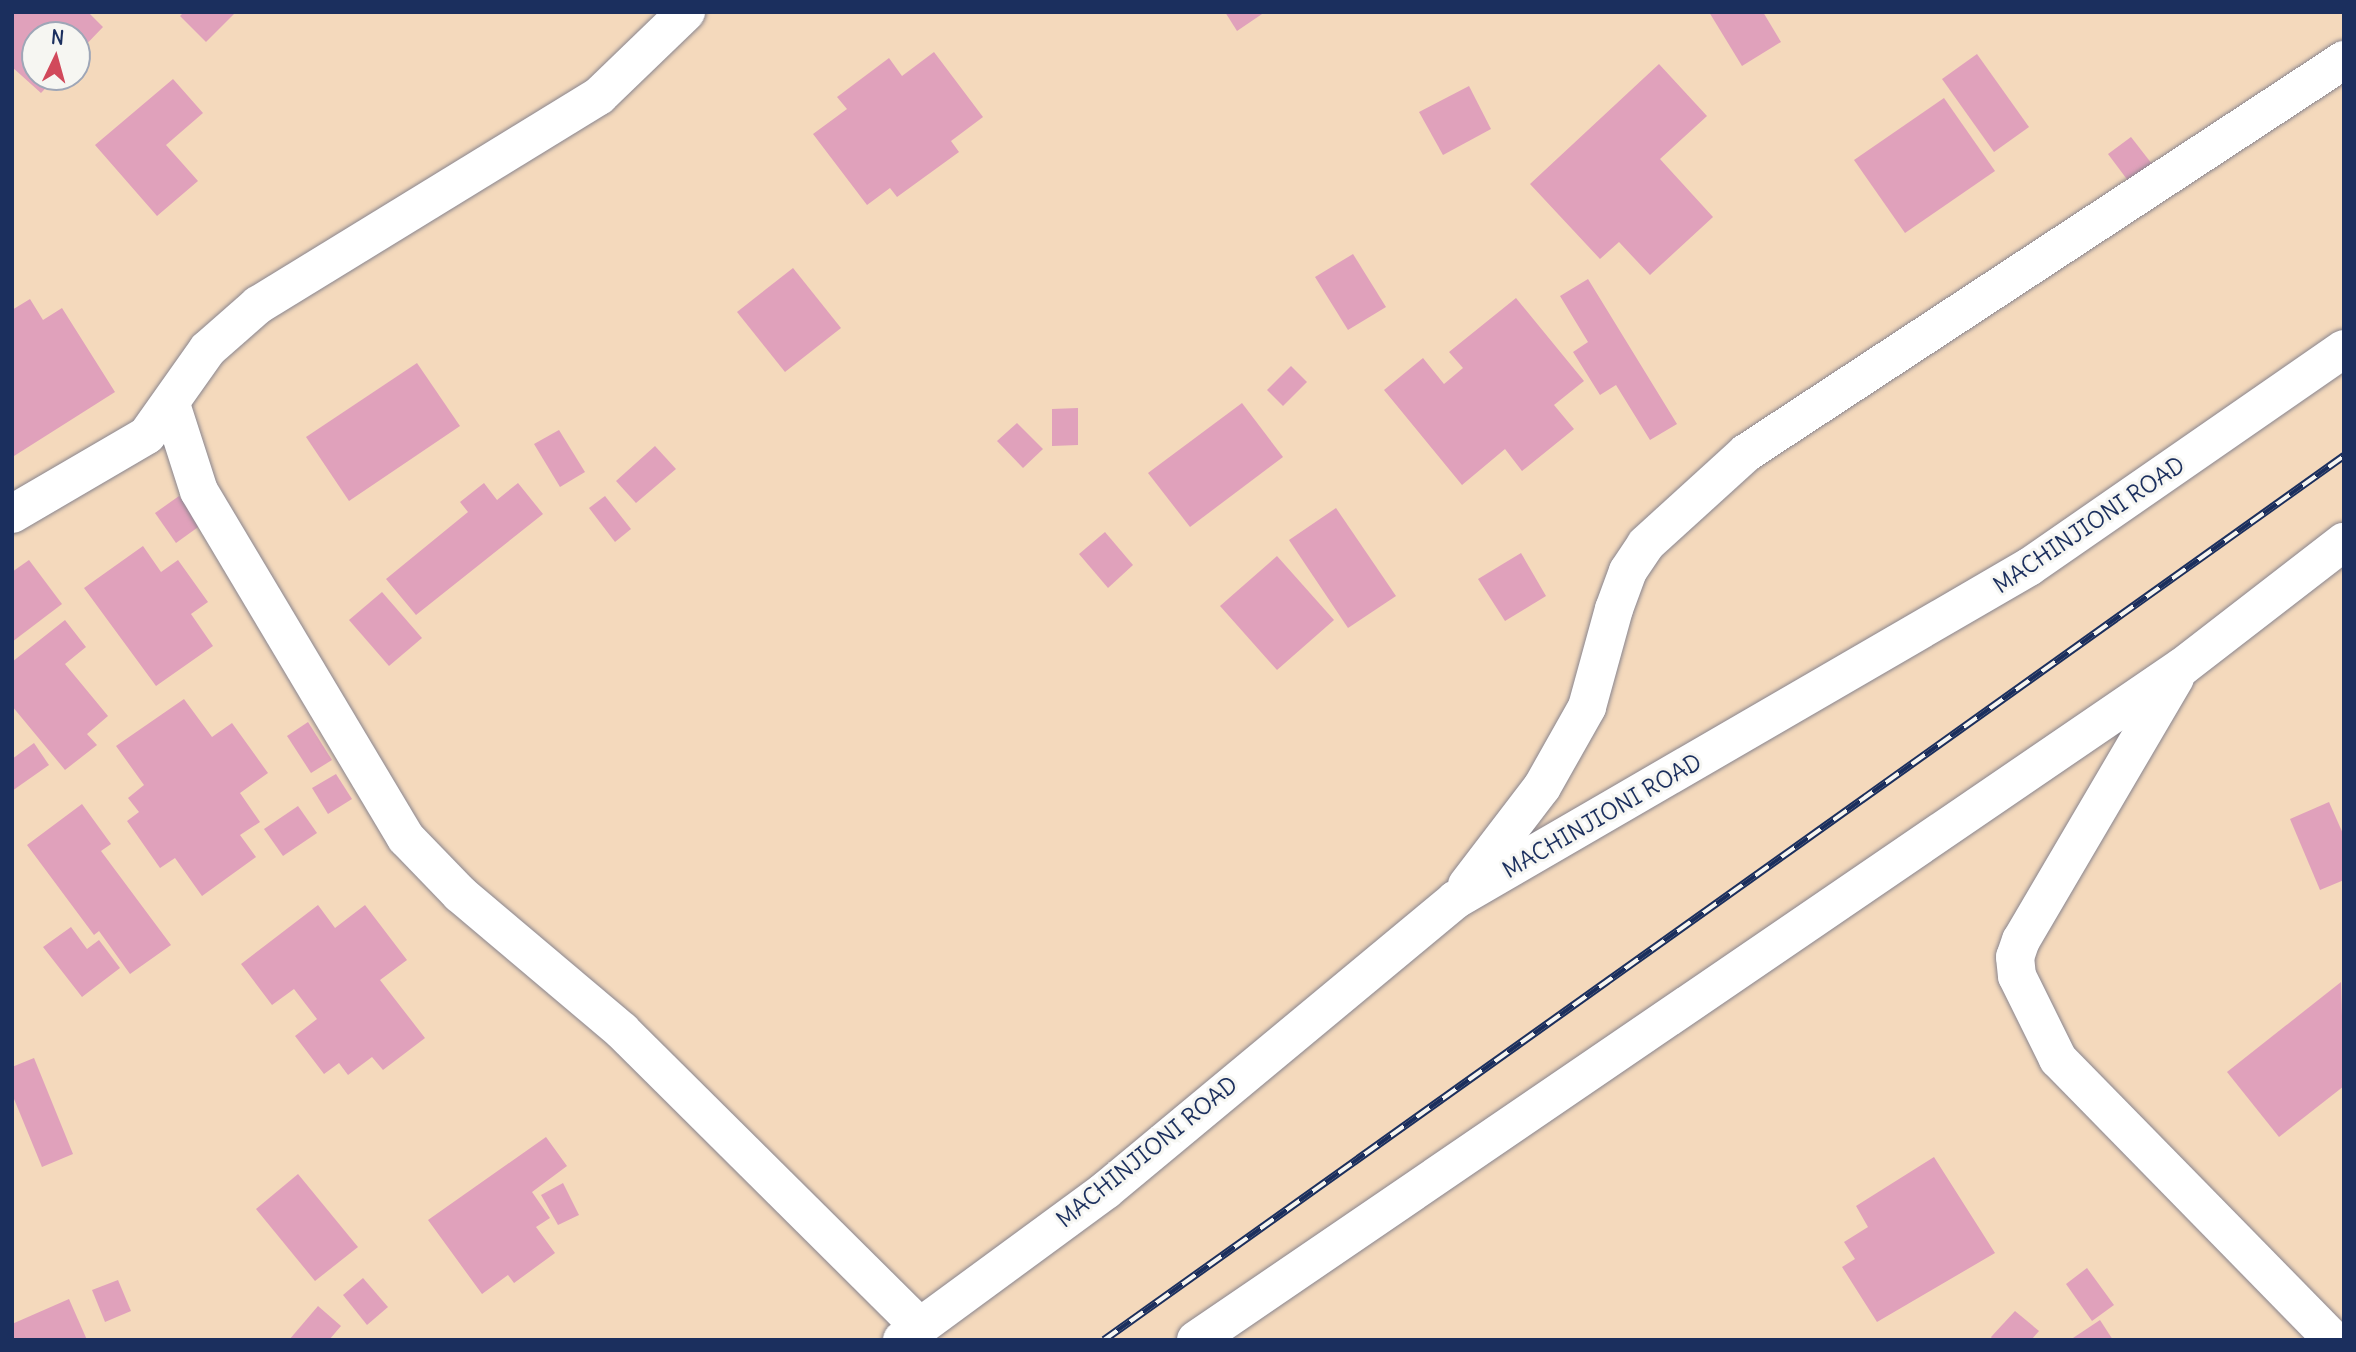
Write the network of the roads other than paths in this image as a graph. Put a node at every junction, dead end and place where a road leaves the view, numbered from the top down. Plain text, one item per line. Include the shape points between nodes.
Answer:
1 (686, 12) edge
2 (2344, 60) edge
3 (2344, 349) edge
4 (171, 404) junction
5 (12, 514) edge
6 (2344, 542) edge
7 (2182, 667) junction
8 (1455, 900) junction
9 (909, 1332) edge
10 (1196, 1340) edge
11 (2333, 1340) edge

1 - 4 street via 599,96 230,326
2 - 8 street via 1746,453 1646,544 1628,571 1587,707 1542,787
3 - 8 street, MACHINJIONI ROAD via 2029,567
4 - 5 street via 147,435
4 - 9 street via 199,491 406,838 460,894 622,1031
6 - 7 street
7 - 10 street
7 - 11 street via 2021,940 2015,957 2017,976 2058,1059
8 - 9 street, MACHINJIONI ROAD via 1106,1190

